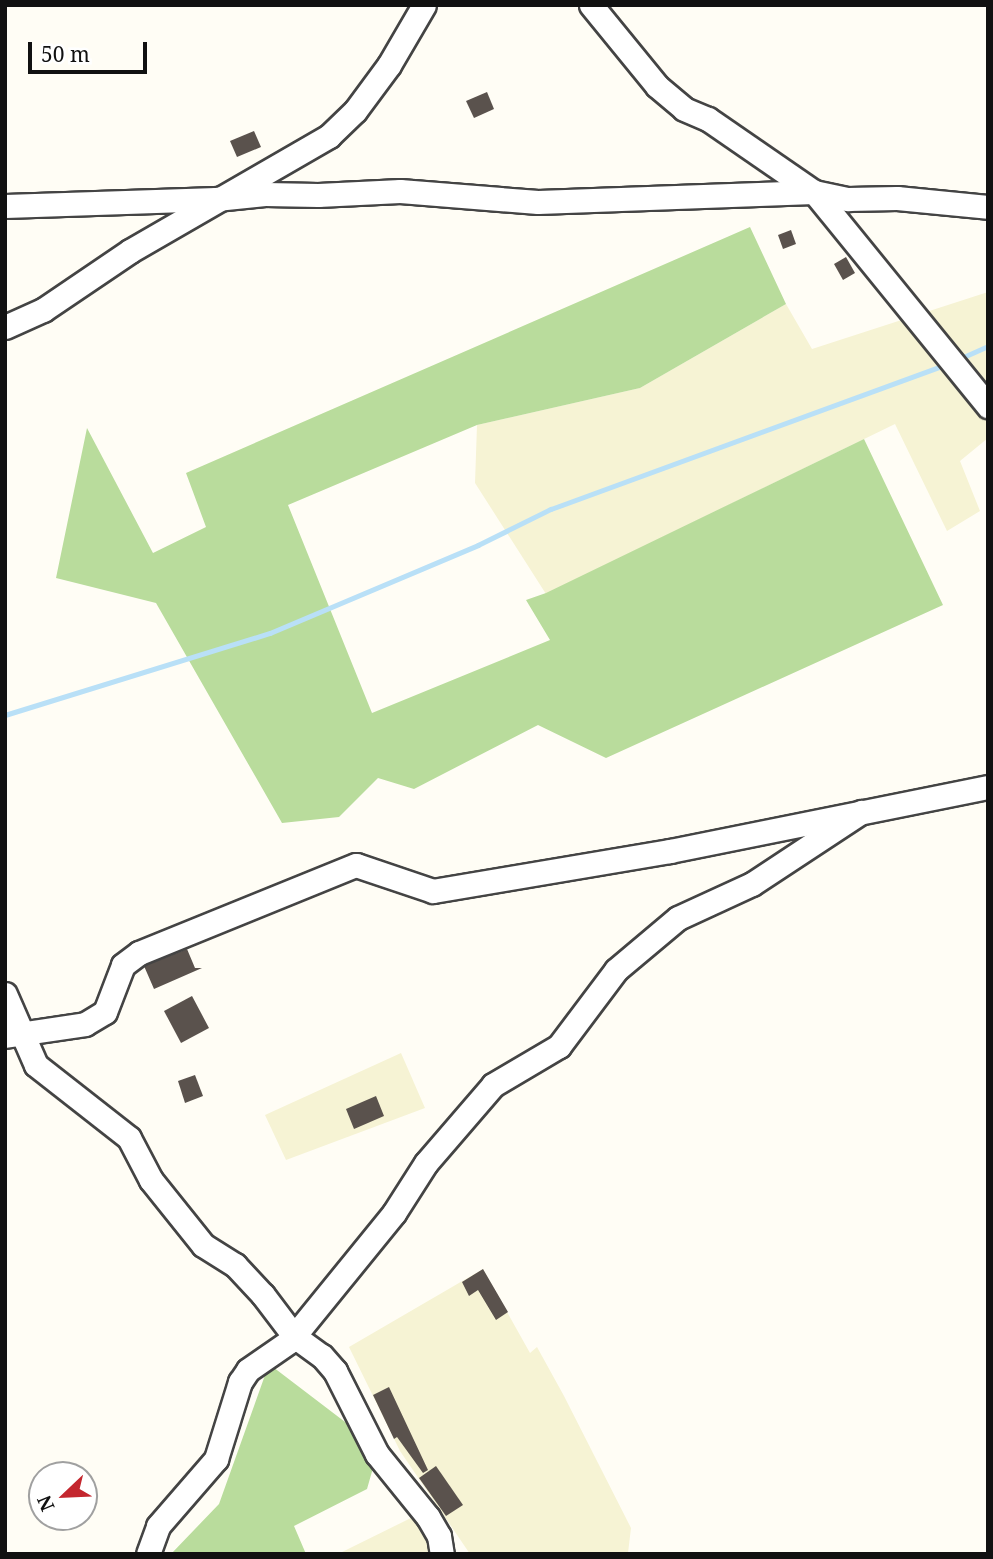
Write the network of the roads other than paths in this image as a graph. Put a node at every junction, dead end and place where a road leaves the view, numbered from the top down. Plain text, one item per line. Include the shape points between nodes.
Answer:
1 (424, 5) edge
2 (591, 5) edge
3 (814, 192) junction
4 (216, 199) junction
5 (5, 206) edge
6 (988, 207) edge
7 (5, 327) edge
8 (988, 406) edge
9 (988, 788) edge
10 (861, 812) junction
11 (5, 994) edge
12 (13, 1035) edge
13 (294, 1336) junction
14 (148, 1554) edge
15 (442, 1554) edge

1 - 4 street via 355,111 329,136
2 - 3 street via 657,86 684,109 708,119
3 - 4 street via 538,202 400,191
3 - 6 street via 848,199 897,198
3 - 8 street
4 - 5 street
4 - 7 street via 43,310
9 - 10 street
10 - 12 street via 670,851 433,891 356,865 139,953 122,965 105,1012 85,1024
10 - 13 street via 752,884 678,918 616,970 559,1046 493,1086 426,1163 394,1213
11 - 12 street
12 - 13 street via 36,1065 129,1138 170,1207 203,1245 236,1265
13 - 14 street via 248,1370 216,1459 158,1525
13 - 15 street via 335,1371 377,1454 434,1526

